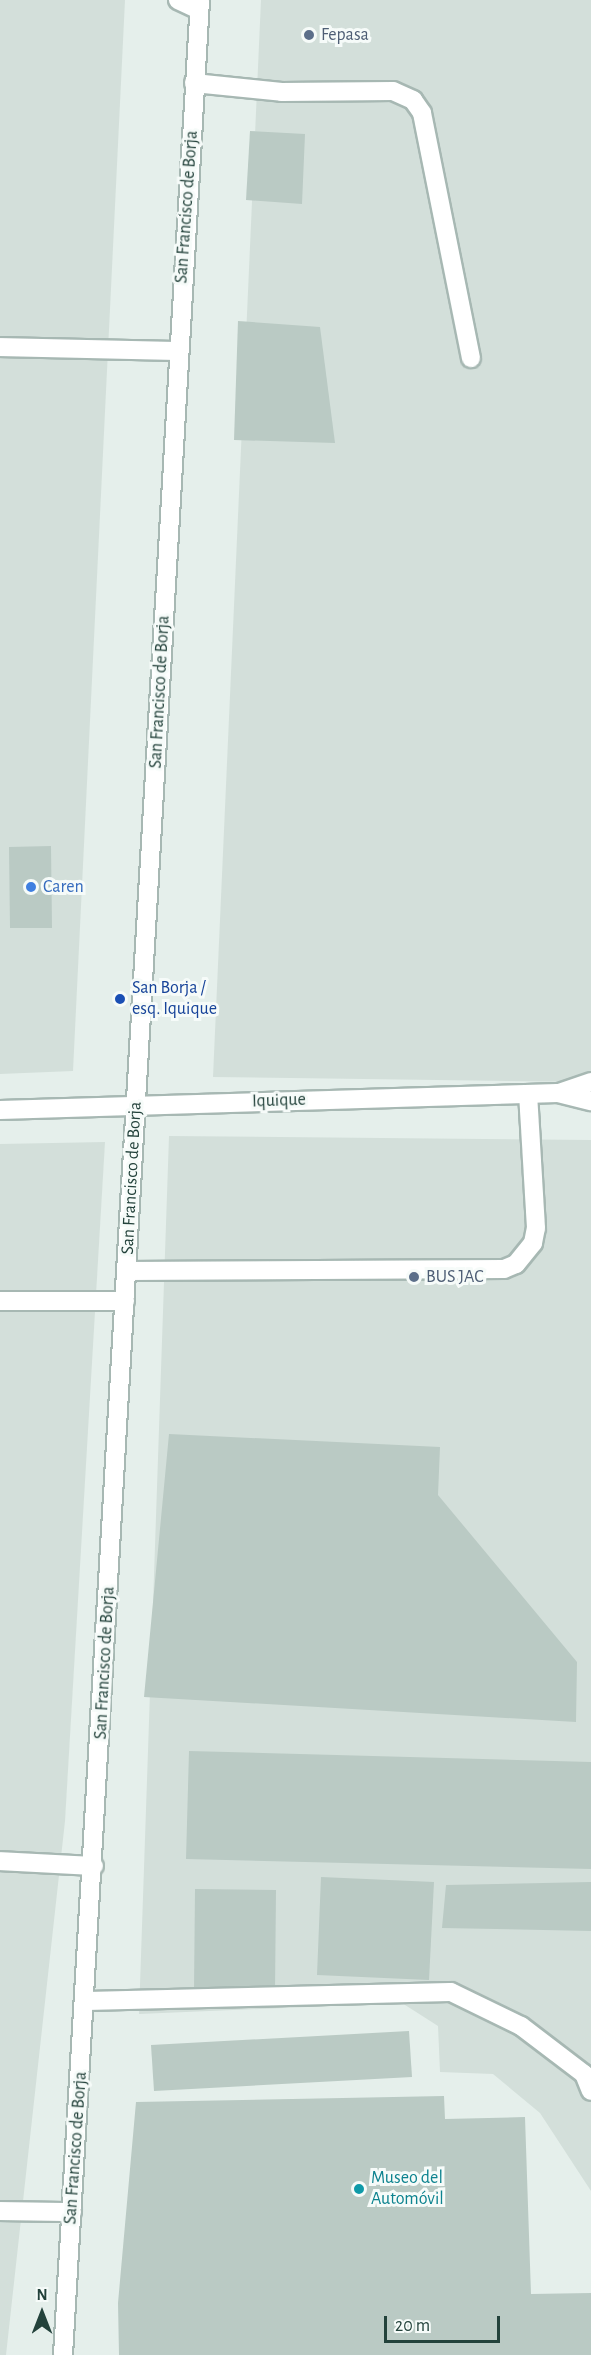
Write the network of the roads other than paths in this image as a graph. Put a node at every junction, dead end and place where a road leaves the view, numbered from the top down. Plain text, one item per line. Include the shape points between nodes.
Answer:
1 (178, 0) edge
2 (200, 5) edge
3 (194, 83) junction
4 (0, 347) edge
5 (178, 351) junction
6 (471, 358) dead end
7 (591, 1082) edge
8 (558, 1093) junction
9 (528, 1094) junction
10 (591, 1101) edge
11 (136, 1106) junction
12 (0, 1110) edge
13 (127, 1271) junction
14 (0, 1301) edge
15 (125, 1301) junction
16 (0, 1861) edge
17 (94, 1866) junction
18 (86, 2001) junction
19 (591, 2091) edge
20 (0, 2211) edge
21 (72, 2212) junction
22 (63, 2355) edge

1 - 2 street
2 - 3 street, San Francisco de Borja
3 - 5 street, San Francisco de Borja
3 - 6 street via 282,92 393,91 413,100 422,113
4 - 5 street
5 - 11 street, San Francisco de Borja
7 - 8 street, Iquique
8 - 9 street, Iquique
8 - 10 street, Iquique
9 - 11 street, Iquique
9 - 13 street via 536,1228 533,1243 516,1264 504,1269
11 - 12 street, Iquique
11 - 13 street, San Francisco de Borja
13 - 15 street, San Francisco de Borja
14 - 15 street
15 - 17 street, San Francisco de Borja
16 - 17 street
17 - 18 street, San Francisco de Borja
18 - 19 street via 451,1992 521,2026 584,2074
18 - 21 street, San Francisco de Borja
20 - 21 street
21 - 22 street, San Francisco de Borja

